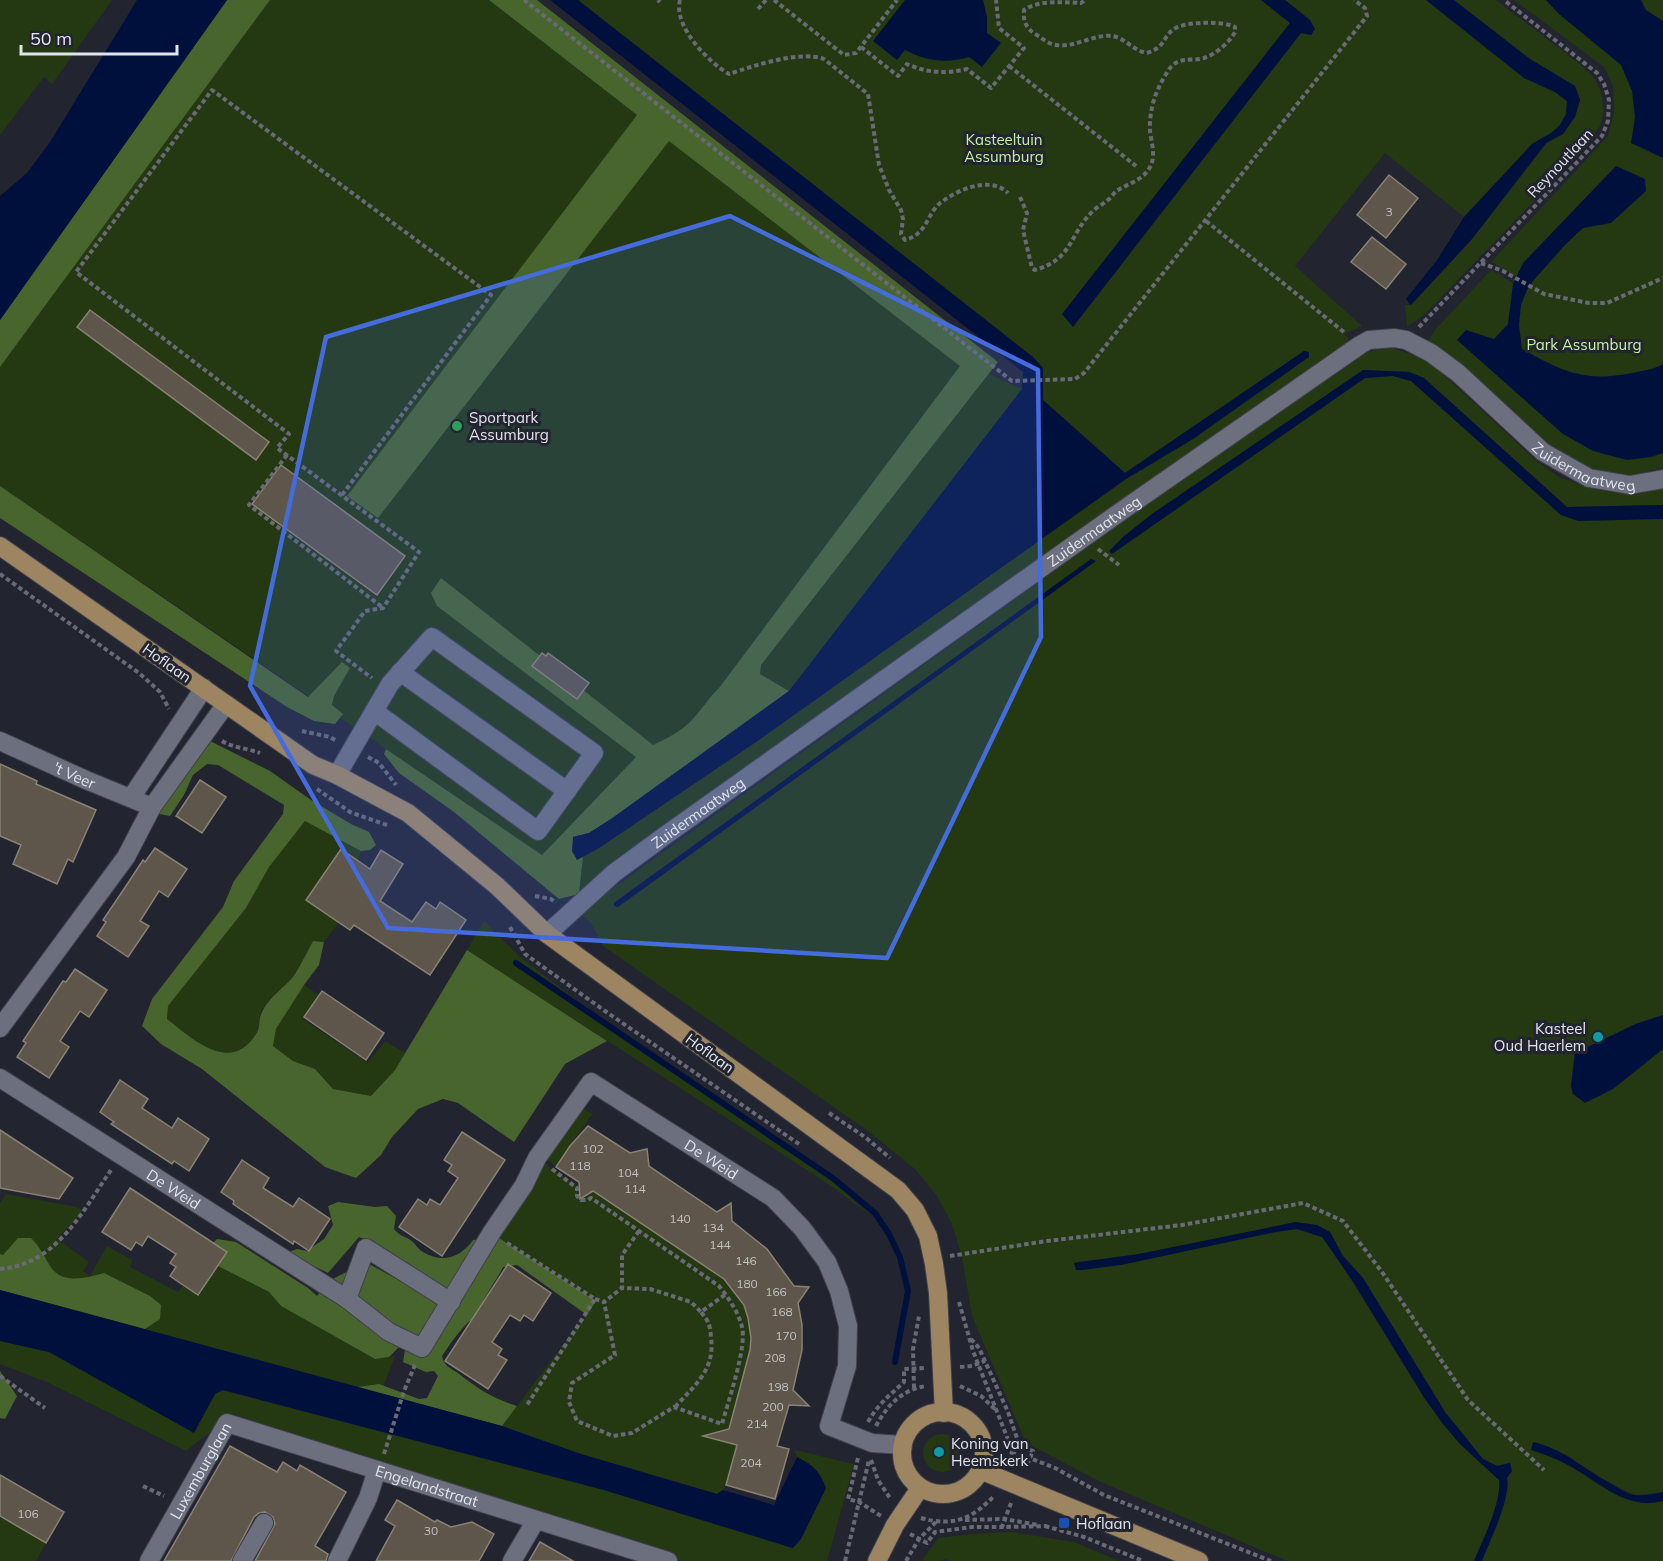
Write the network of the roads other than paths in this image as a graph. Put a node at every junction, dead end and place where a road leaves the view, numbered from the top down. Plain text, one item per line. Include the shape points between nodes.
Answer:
1 (1663, 479) edge
2 (0, 546) edge
3 (392, 682) junction
4 (204, 688) junction
5 (225, 704) junction
6 (374, 711) junction
7 (0, 741) edge
8 (337, 775) junction
9 (567, 791) junction
10 (131, 798) junction
11 (152, 807) junction
12 (547, 934) junction
13 (0, 1028) edge
14 (0, 1078) edge
15 (347, 1299) junction
16 (451, 1302) junction
17 (944, 1413) junction
18 (903, 1445) junction
19 (377, 1470) junction
20 (980, 1470) junction
21 (920, 1488) junction
22 (536, 1520) junction
23 (264, 1523) dead end
24 (149, 1561) edge
25 (242, 1561) edge
26 (337, 1561) edge
27 (512, 1561) edge
28 (668, 1561) edge
29 (877, 1561) edge
30 (1199, 1561) edge

1 - 12 street, Zuidermaatweg via 1630,485 1589,478 1543,452 1445,362 1406,340 1369,340 614,873
2 - 4 main road, Hoflaan
3 - 6 street
3 - 9 street
3 - 9 street via 432,637 594,753
4 - 5 main road, Hoflaan
4 - 10 street
5 - 8 main road, Hoflaan via 313,765
5 - 11 street
6 - 8 street
6 - 9 street via 538,831
7 - 10 street, 't Veer
8 - 12 main road, Hoflaan via 408,813 497,886
10 - 11 street, 't Veer
11 - 13 street via 126,858
12 - 17 main road, Hoflaan via 898,1190 915,1210 928,1236 938,1293
14 - 15 street, De Weid
15 - 16 street, De Weid via 389,1332 422,1348
15 - 16 street via 366,1248
16 - 18 street, De Weid via 537,1158 591,1082 773,1198 802,1228 827,1262 848,1326 847,1366 829,1426 871,1449
17 - 18 main road via 922,1418 911,1427
17 - 20 main road via 965,1419 976,1430 982,1443
18 - 21 main road via 904,1469
19 - 22 street, Engelandstraat
19 - 24 street, Luxemburglaan via 226,1423
19 - 26 street, Engelandstraat via 368,1498
20 - 21 main road via 975,1479 954,1493 939,1494
20 - 30 main road
21 - 29 main road
22 - 27 street
22 - 28 street, Engelandstraat
23 - 25 street

